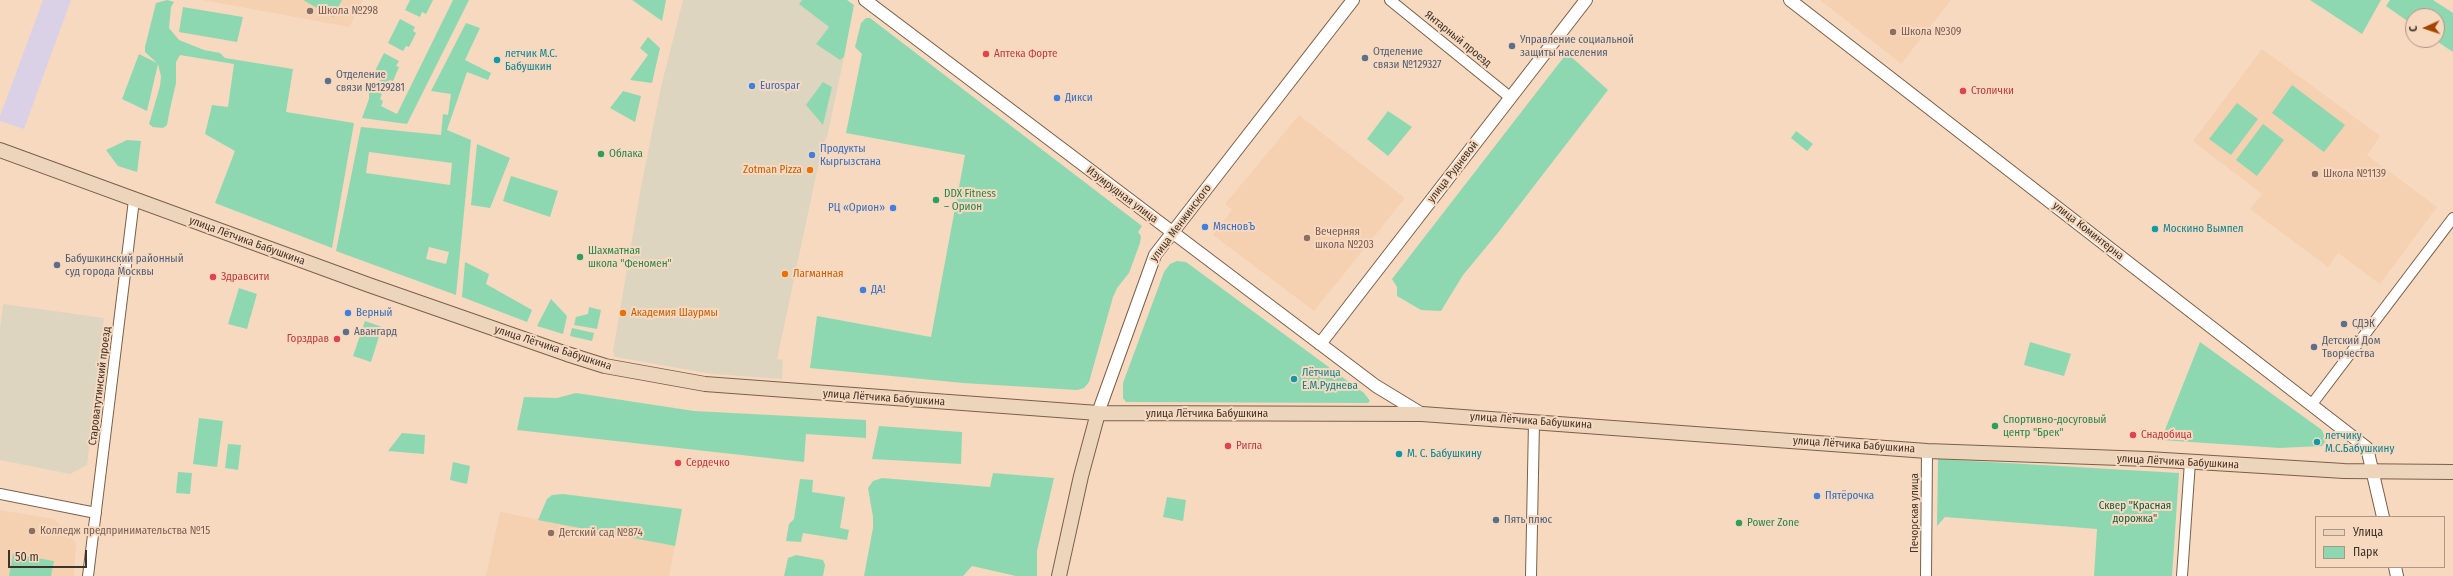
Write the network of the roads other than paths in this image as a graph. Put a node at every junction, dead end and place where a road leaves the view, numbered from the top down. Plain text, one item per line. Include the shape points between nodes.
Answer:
1 (865, 0) edge
2 (1353, 0) edge
3 (1390, 0) edge
4 (1586, 0) edge
5 (1790, 0) edge
6 (1511, 98) junction
7 (0, 150) edge
8 (134, 200) junction
9 (2453, 218) edge
10 (1172, 232) junction
11 (1320, 344) junction
12 (2312, 404) junction
13 (1098, 413) junction
14 (1422, 414) junction
15 (1534, 422) junction
16 (1927, 451) junction
17 (2190, 462) junction
18 (2373, 471) junction
19 (2453, 472) edge
20 (0, 494) edge
21 (96, 513) junction
22 (2383, 516) edge
23 (88, 576) edge
24 (1059, 576) edge
25 (1531, 576) edge
26 (1926, 576) edge
27 (2182, 576) edge

1 - 10 street, Изумрудная улица
2 - 10 street, улица Менжинского
3 - 6 street, Янтарный проезд
4 - 6 street, улица Рудневой
5 - 12 street, улица Коминтерна
6 - 11 street, улица Рудневой
7 - 8 main road, улица Лётчика Бабушкина
8 - 13 main road, улица Лётчика Бабушкина via 456,316 604,366 705,384
8 - 21 street, Староватутинский проезд
9 - 12 street
10 - 11 street, Изумрудная улица
10 - 13 street, улица Менжинского via 1151,262
11 - 14 street, Изумрудная улица via 1376,386
12 - 18 street, улица Коминтерна via 2367,448
13 - 14 main road, улица Лётчика Бабушкина
13 - 24 main road, улица Менжинского via 1080,476
14 - 15 main road, улица Лётчика Бабушкина
15 - 16 main road, улица Лётчика Бабушкина
15 - 25 street
16 - 17 main road, улица Лётчика Бабушкина
16 - 26 street, Печорская улица
17 - 18 main road, улица Лётчика Бабушкина
17 - 27 street
18 - 19 main road, улица Лётчика Бабушкина
18 - 22 street, улица Коминтерна
20 - 21 street
21 - 23 street, Староватутинский проезд

